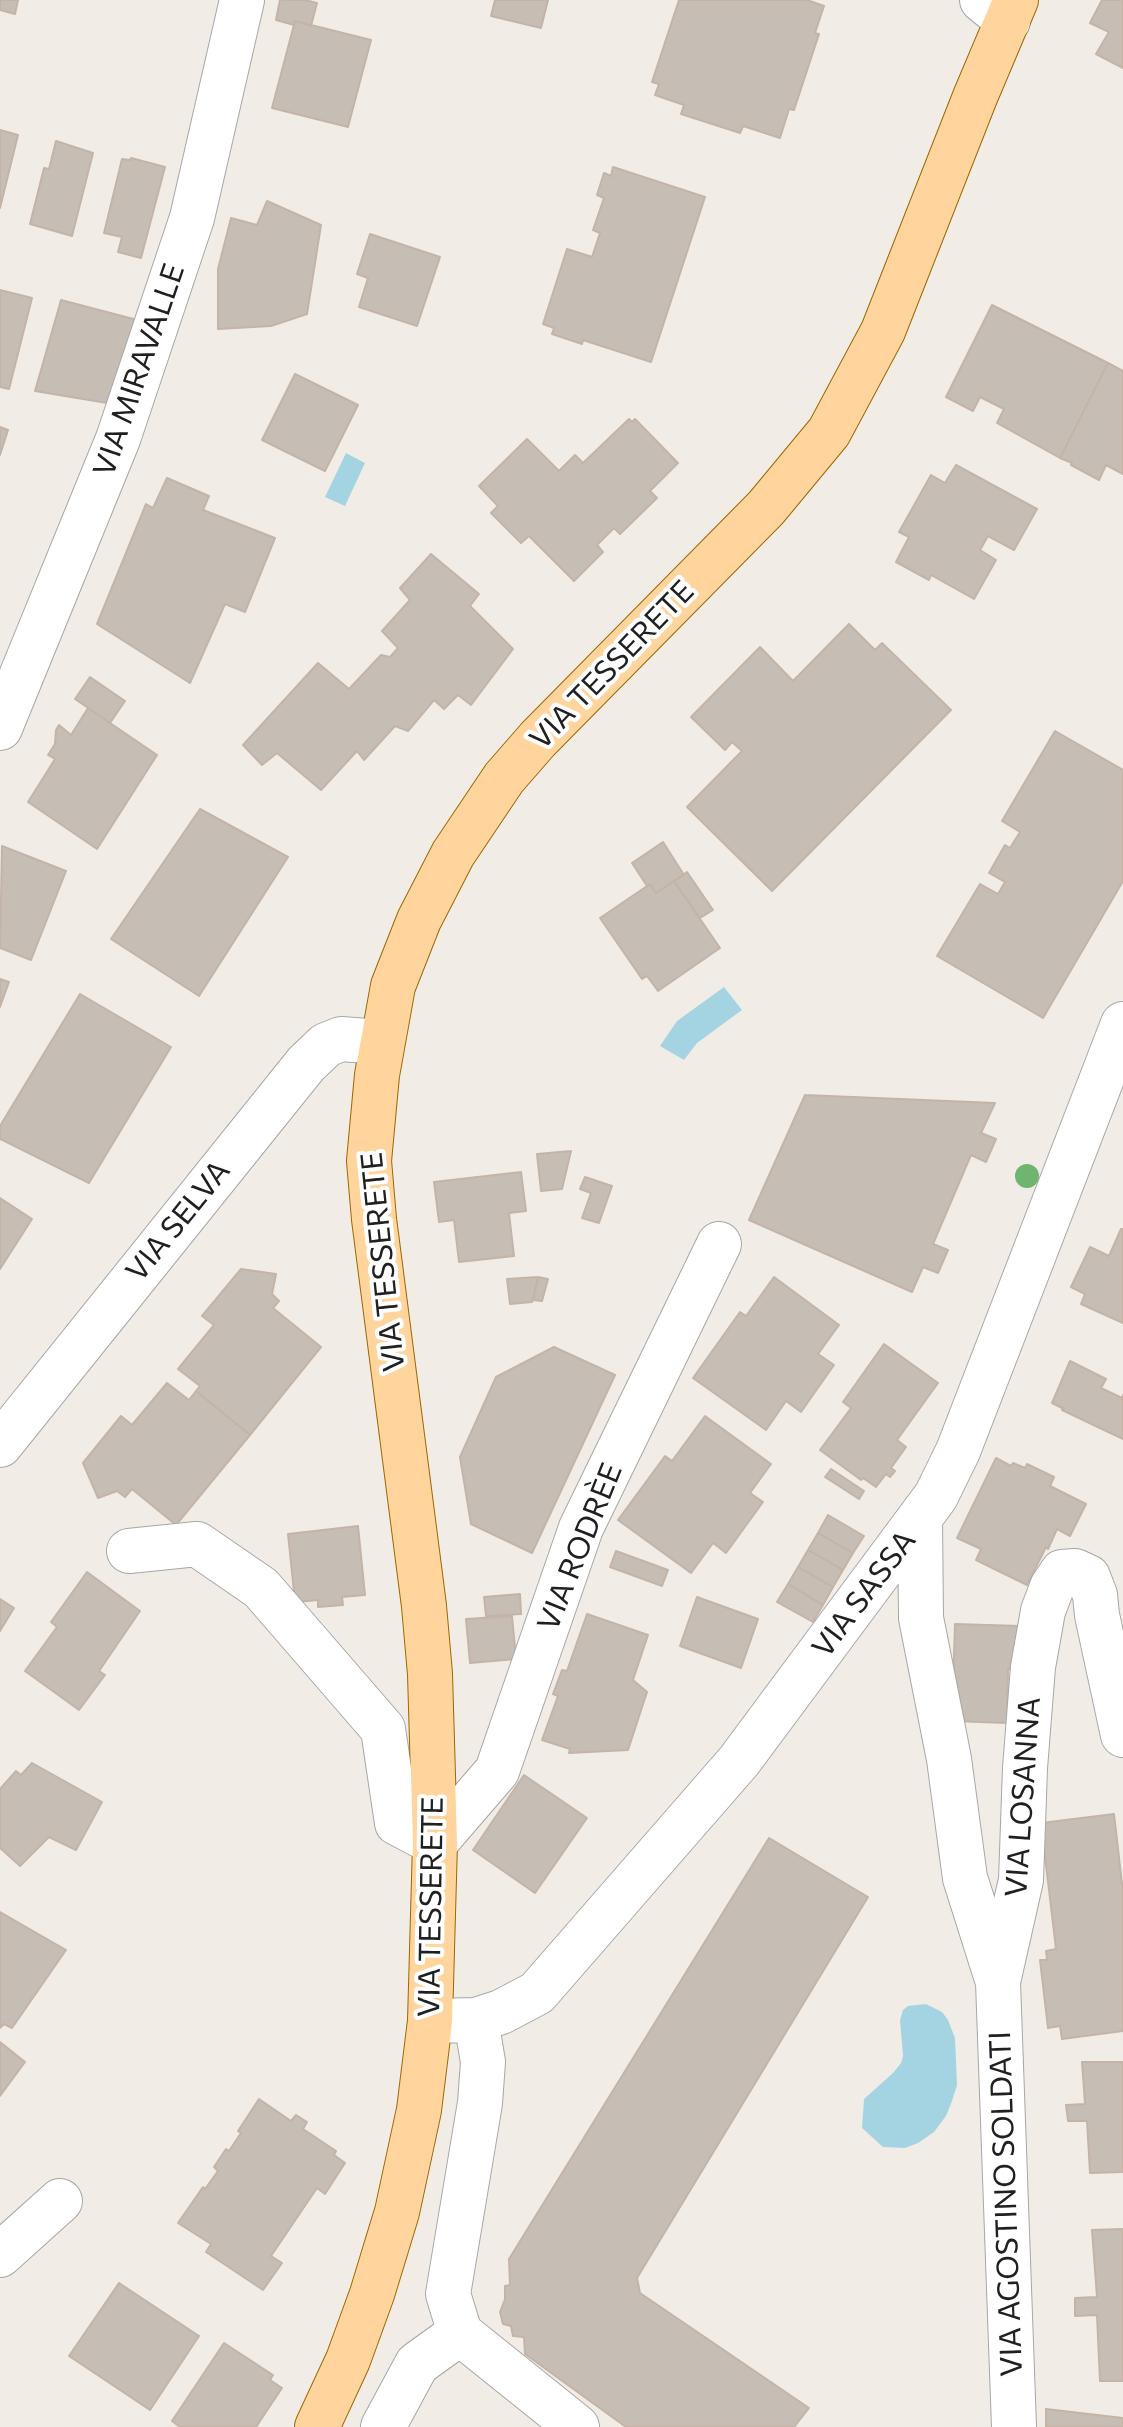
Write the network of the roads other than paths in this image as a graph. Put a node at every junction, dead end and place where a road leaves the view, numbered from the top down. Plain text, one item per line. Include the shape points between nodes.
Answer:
1 (242, 0) edge
2 (1002, 7) edge
3 (0, 728) edge
4 (1123, 1024) edge
5 (381, 1042) junction
6 (719, 1244) dead end
7 (0, 1445) edge
8 (920, 1518) junction
9 (129, 1551) dead end
10 (1123, 1570) edge
11 (1097, 1615) junction
12 (1123, 1735) edge
13 (435, 1843) junction
14 (998, 1982) junction
15 (476, 2020) junction
16 (430, 2021) junction
17 (60, 2201) dead end
18 (0, 2255) edge
19 (460, 2333) junction
20 (317, 2427) edge
21 (383, 2427) edge
22 (577, 2427) edge
23 (1014, 2427) edge

1 - 3 street, VIA MIRAVALLE via 192,218 118,439
2 - 5 main road, VIA TESSERETE via 975,97 883,331 829,432 766,508 538,739 486,801 419,920 393,986
4 - 8 street, VIA SASSA via 958,1451
5 - 7 street, VIA SELVA via 341,1039 306,1064
5 - 13 main road, VIA TESSERETE via 369,1161 424,1606
6 - 13 street, VIA RODRÈE via 581,1528 497,1771
8 - 14 street, VIA LOSANNA via 921,1618 949,1759 965,1878
8 - 15 street, VIA SASSA via 739,1761 537,1993
9 - 13 street via 197,1544 261,1588 383,1729 397,1823
10 - 11 street
11 - 12 street, VIA LOSANNA
11 - 14 street, VIA LOSANNA via 1088,1577 1062,1572 1043,1611 1033,1667 1021,1880
13 - 16 main road, VIA TESSERETE
14 - 23 street, VIA AGOSTINO SOLDATI
15 - 16 street, VIA SASSA
15 - 19 street via 483,2062 480,2103 448,2294
16 - 20 main road, VIA TESSERETE via 419,2110 397,2212 353,2347
17 - 18 street
19 - 21 street via 417,2364
19 - 22 street

